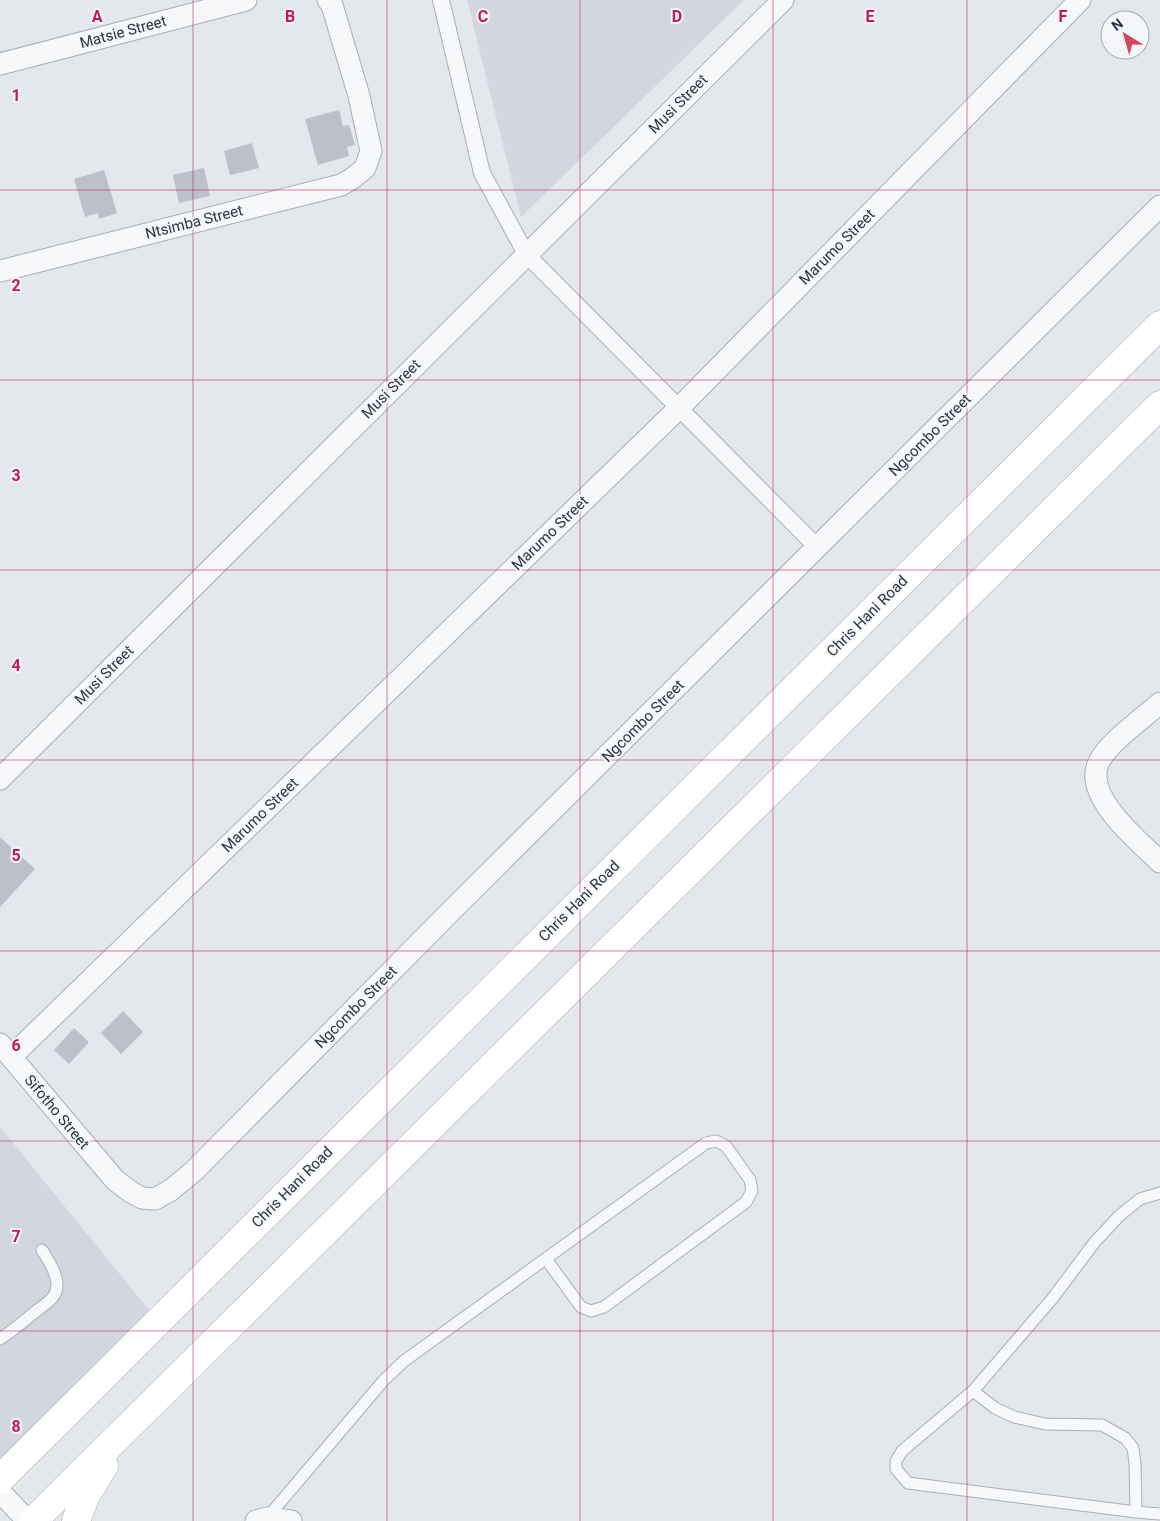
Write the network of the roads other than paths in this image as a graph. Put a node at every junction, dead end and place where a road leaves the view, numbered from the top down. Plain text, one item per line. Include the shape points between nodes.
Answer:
1 (246, 0) edge
2 (328, 0) edge
3 (441, 0) edge
4 (783, 0) edge
5 (1080, 0) edge
6 (0, 64) edge
7 (1160, 206) edge
8 (526, 254) junction
9 (0, 271) edge
10 (1160, 325) edge
11 (1160, 405) edge
12 (679, 408) junction
13 (1150, 420) edge
14 (817, 548) junction
15 (1160, 703) edge
16 (0, 780) edge
17 (1160, 862) edge
18 (6, 1050) edge
19 (115, 1180) joint
20 (1160, 1193) edge
21 (42, 1250) dead end
22 (546, 1259) junction
23 (0, 1339) edge
24 (973, 1391) junction
25 (120, 1436) junction
26 (0, 1479) edge
27 (0, 1492) edge
28 (1136, 1512) junction
29 (1160, 1514) edge
30 (261, 1520) edge
31 (28, 1521) edge
32 (33, 1521) edge
33 (76, 1521) edge
34 (291, 1521) edge

1 - 6 street, Matsie Street
2 - 9 street, Ntsimba Street via 360,96 371,151 365,168 353,178 341,185
3 - 8 street via 482,173
4 - 8 street, Musi Street
5 - 12 street, Marumo Street
7 - 14 street, Ngcombo Street
8 - 12 street
8 - 16 street, Musi Street
10 - 26 main road, Chris Hani Road
11 - 13 main road
12 - 14 street
12 - 18 street, Marumo Street
13 - 25 main road
14 - 19 street, Ngcombo Street via 194,1171 155,1199 142,1198
15 - 17 street via 1110,748 1098,763 1096,776 1098,790 1107,808
18 - 19 street, Sifotho Street
20 - 24 lane via 1140,1199 1119,1216
21 - 23 lane via 56,1278 54,1297
22 - 22 lane via 706,1143 726,1146 750,1180 752,1192 746,1202 604,1307 591,1311 581,1307
22 - 30 lane via 397,1367
24 - 28 lane via 994,1408 1014,1418 1045,1424 1102,1426 1125,1438 1132,1448 1135,1463
24 - 28 lane via 902,1451 896,1461 896,1469 908,1482
25 - 32 main road
25 - 33 main road via 85,1497
27 - 31 street
28 - 29 lane
30 - 34 street

